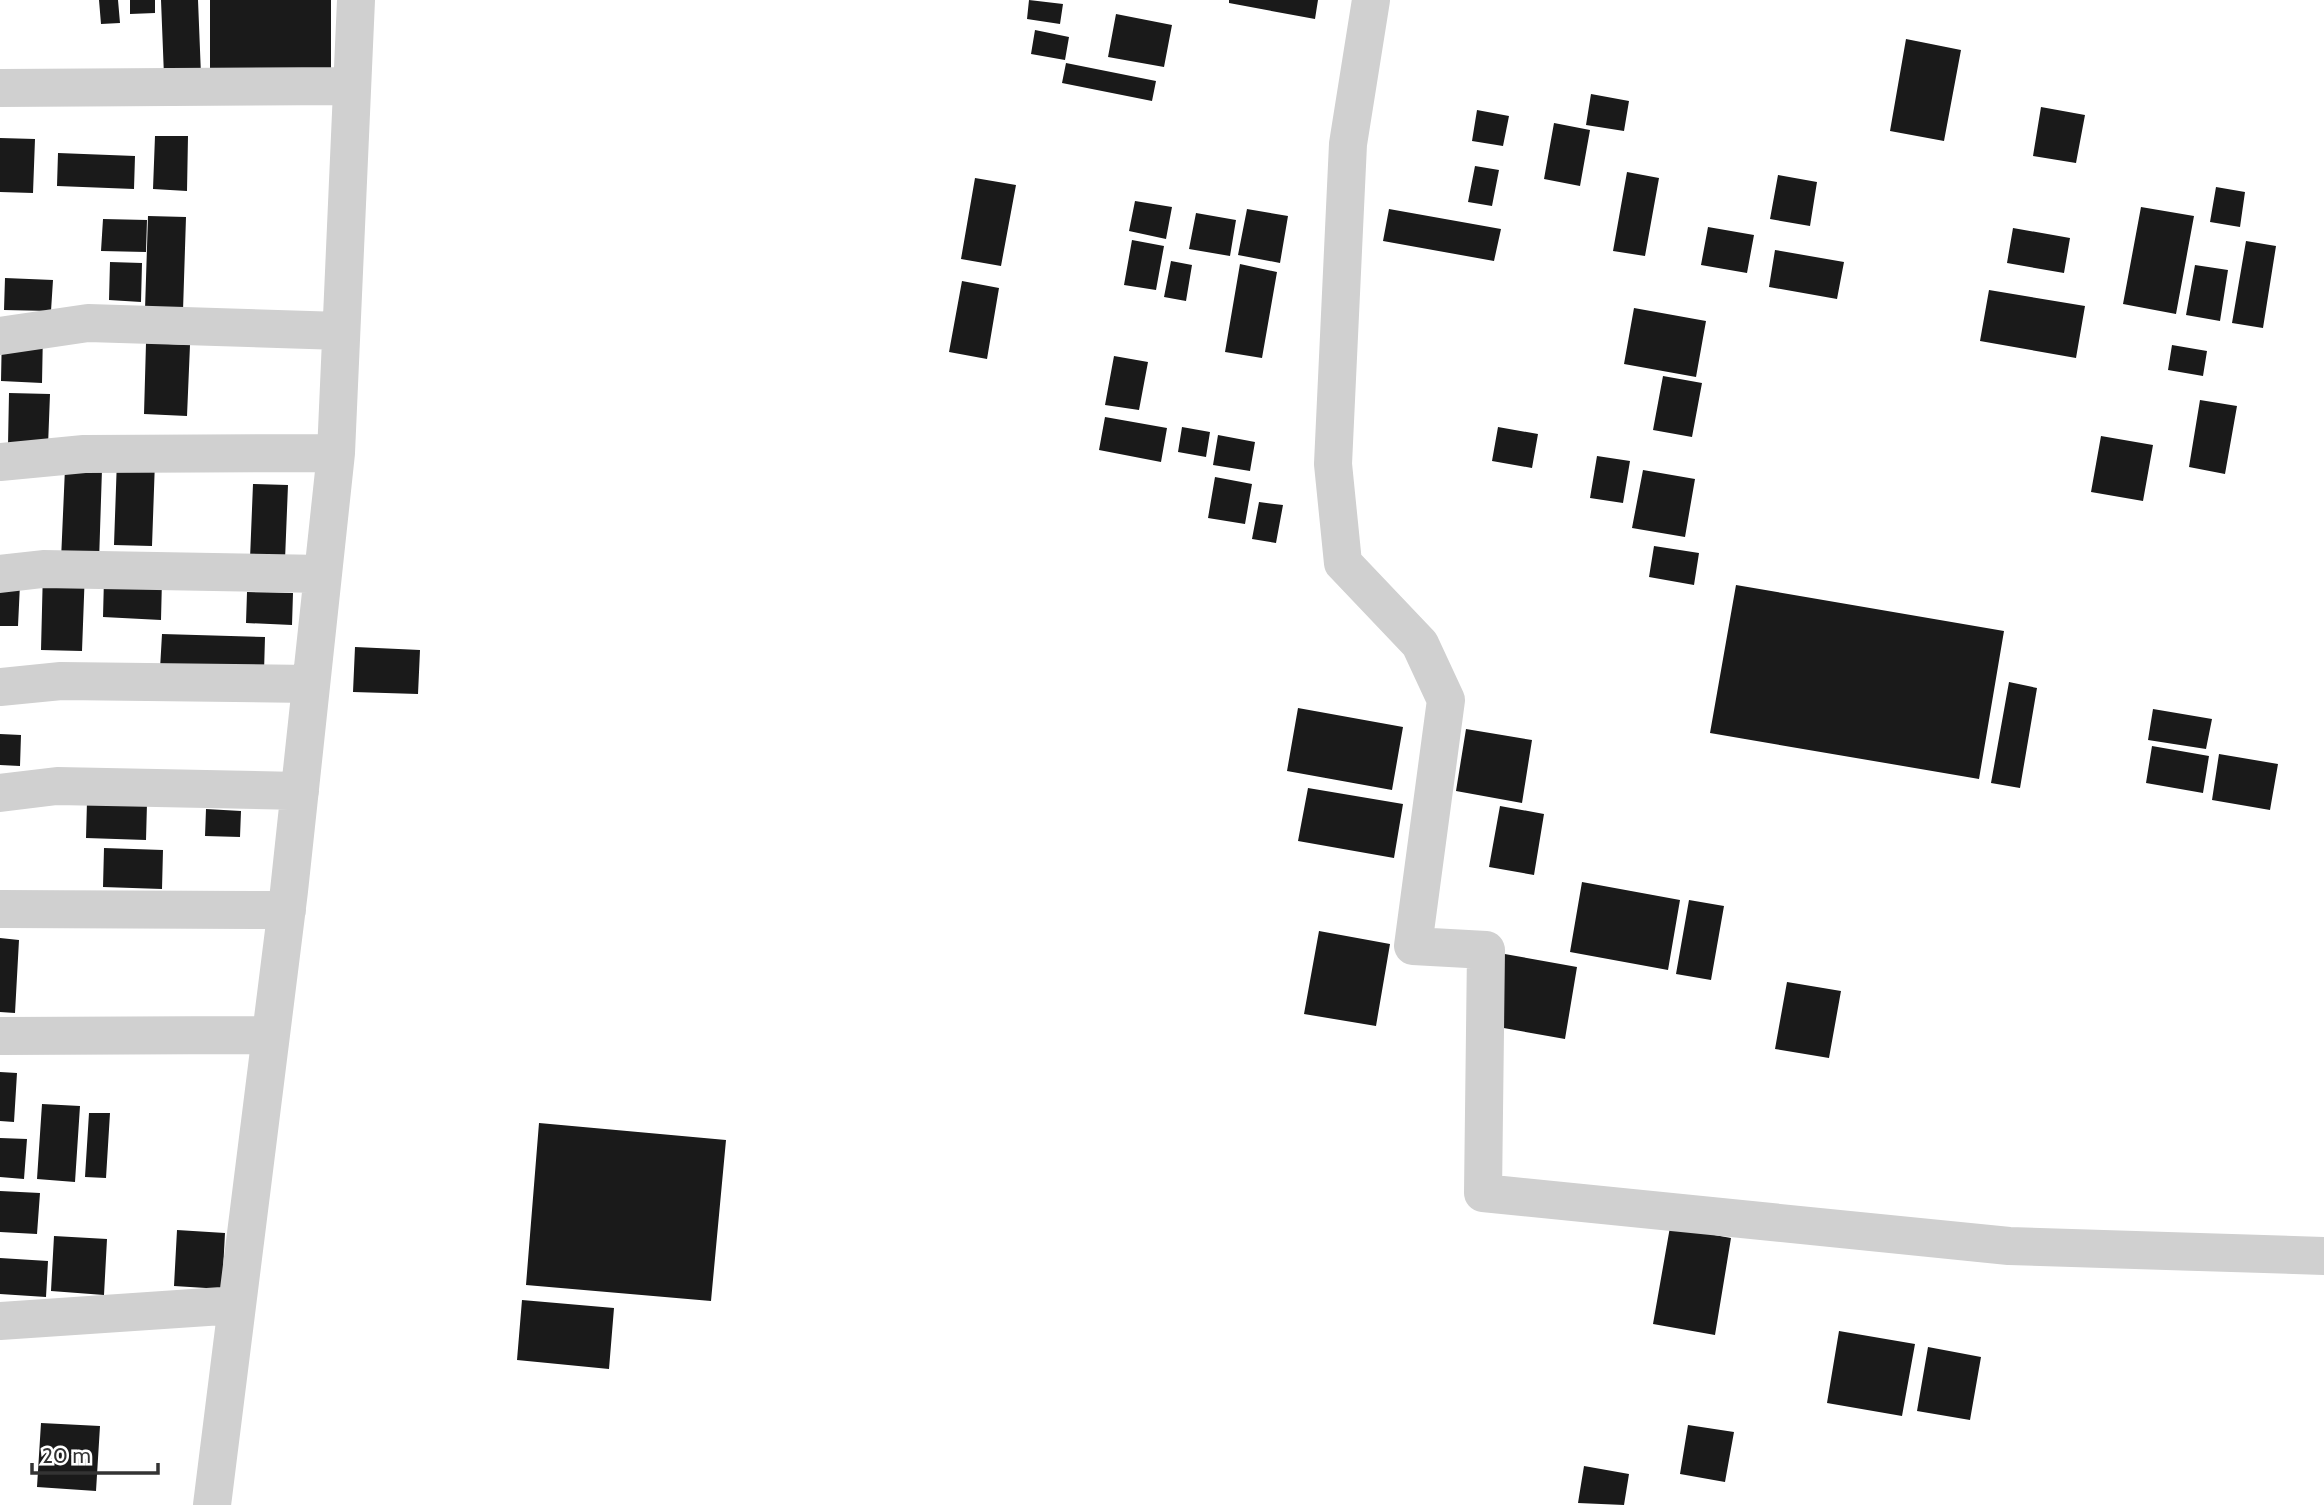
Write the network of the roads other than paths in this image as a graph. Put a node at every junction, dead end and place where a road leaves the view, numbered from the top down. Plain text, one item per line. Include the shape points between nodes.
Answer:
1 (356, 0) edge
2 (1371, 0) edge
3 (352, 86) junction
4 (0, 88) edge
5 (341, 331) junction
6 (0, 336) edge
7 (336, 453) junction
8 (0, 462) edge
9 (323, 573) junction
10 (0, 575) edge
11 (311, 684) junction
12 (0, 687) edge
13 (300, 791) junction
14 (0, 793) edge
15 (0, 909) edge
16 (287, 910) junction
17 (271, 1035) junction
18 (0, 1037) edge
19 (2324, 1256) edge
20 (237, 1305) junction
21 (0, 1321) edge
22 (212, 1505) edge

1 - 3 street
2 - 19 street via 1348,144 1332,464 1343,563 1420,644 1446,700 1413,946 1486,950 1483,1193 2010,1246
3 - 4 street
3 - 5 street
5 - 6 street via 88,323
5 - 7 street
7 - 8 street via 84,454
7 - 9 street
9 - 10 street via 43,569
9 - 11 street
11 - 12 street via 61,681
11 - 13 street
13 - 14 street via 57,786
13 - 16 street
15 - 16 street
16 - 17 street
17 - 18 street
17 - 20 street
20 - 21 street
20 - 22 street

